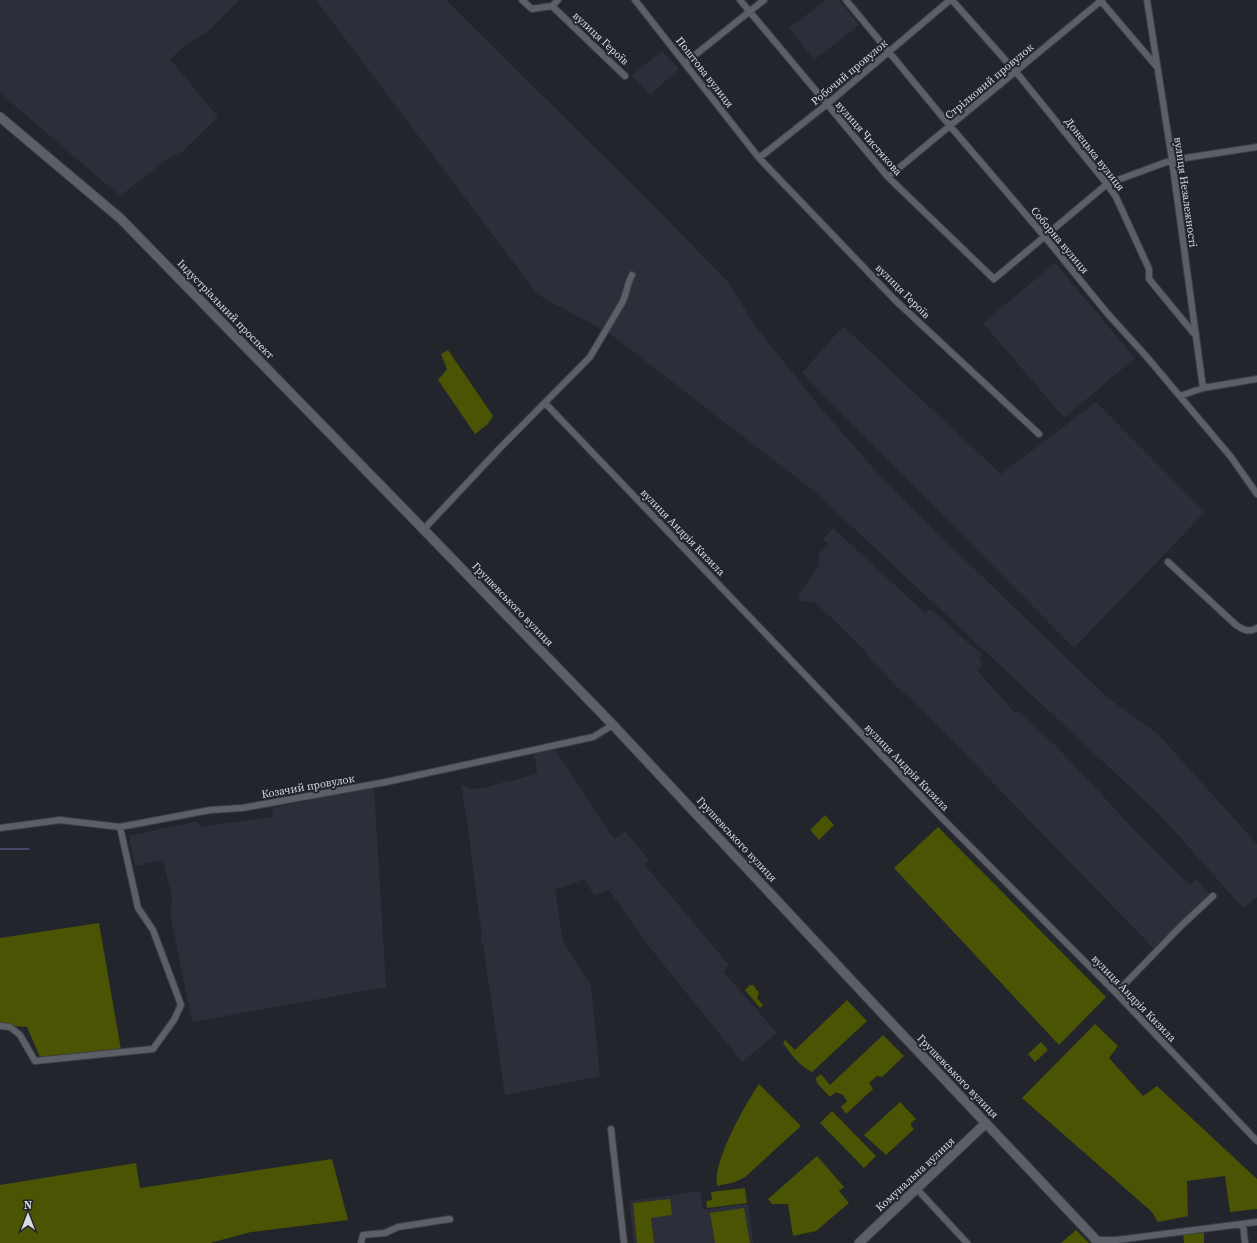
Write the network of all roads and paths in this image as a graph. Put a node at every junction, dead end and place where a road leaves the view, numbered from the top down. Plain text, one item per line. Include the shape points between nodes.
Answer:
1 (522, 0) edge
2 (558, 0) edge
3 (635, 0) edge
4 (740, 0) edge
5 (764, 0) edge
6 (846, 0) edge
7 (951, 0) edge
8 (1101, 0) edge
9 (1147, 0) edge
10 (552, 6) junction
11 (750, 13) junction
12 (888, 52) junction
13 (685, 63) junction
14 (1158, 69) junction
15 (1016, 72) junction
16 (625, 76) dead end
17 (826, 105) junction
18 (0, 117) edge
19 (950, 126) junction
20 (1257, 147) edge
21 (759, 158) junction
22 (1172, 160) junction
23 (888, 177) junction
24 (1107, 184) junction
25 (1045, 237) junction
26 (632, 275) dead end
27 (1196, 336) junction
28 (1257, 379) edge
29 (1203, 388) junction
30 (1180, 396) junction
31 (545, 403) junction
32 (1039, 434) dead end
33 (1257, 494) edge
34 (424, 529) junction
35 (1168, 562) dead end
36 (1257, 628) edge
37 (613, 725) junction
38 (120, 827) junction
39 (0, 828) edge
40 (1213, 896) dead end
41 (1116, 993) junction
42 (0, 1026) edge
43 (986, 1123) junction
44 (611, 1129) dead end
45 (1257, 1141) edge
46 (917, 1189) junction
47 (450, 1219) dead end
48 (1257, 1222) edge
49 (1242, 1224) junction
50 (1098, 1242) edge
51 (361, 1243) edge
52 (624, 1243) edge
53 (859, 1243) edge
54 (967, 1243) edge
55 (1245, 1243) edge

1 - 10 street via 532,9
2 - 10 street
3 - 13 street, Поштова вулиця
4 - 11 street, вулиця Чистякова
5 - 11 street
6 - 12 street, Соборна вулиця
7 - 12 street, Робочий провулок
7 - 15 street, Донецька вулиця
8 - 14 street
8 - 15 street, Стрілковий провулок
9 - 14 street, вулиця Незалежності
10 - 16 street, вулиця Героїв
11 - 13 street
11 - 17 street, вулиця Чистякова
12 - 17 street, Робочий провулок
12 - 19 street, Соборна вулиця
13 - 21 street, Поштова вулиця
14 - 22 street, вулиця Незалежності
15 - 19 street, Стрілковий провулок
15 - 24 street, Донецька вулиця
17 - 21 street, Робочий провулок
17 - 23 street, вулиця Чистякова
18 - 34 street, Індустріальний проспект via 121,219
19 - 23 street, Стрілковий провулок
19 - 25 street, Соборна вулиця
20 - 22 street
21 - 32 street, вулиця Героїв via 896,300
22 - 24 street
22 - 27 street, вулиця Незалежності
23 - 25 street, вулиця Чистякова via 994,279
24 - 25 street
24 - 27 street, Донецька вулиця via 1116,197 1149,269 1149,279
25 - 30 street, Соборна вулиця
26 - 31 street via 623,303 590,357
27 - 29 street, вулиця Незалежності
28 - 29 street
29 - 30 street
30 - 33 street, Соборна вулиця via 1231,457
31 - 34 street
31 - 41 street, вулиця Андрія Кизила via 940,816
34 - 37 street, Грушевського вулиця
35 - 36 street via 1236,625 1246,631
37 - 38 street, Козачий провулок via 593,737 386,782
37 - 43 street, Грушевського вулиця
38 - 39 street, Козачий провулок via 60,820
38 - 42 street via 138,908 153,930 181,1005 174,1020 153,1049 35,1060 20,1035 10,1028
40 - 41 street
41 - 45 street, вулиця Андрія Кизила
43 - 46 street, Комунальна вулиця
43 - 50 street, Грушевського вулиця
44 - 52 street
46 - 53 street, Комунальна вулиця
46 - 54 street
47 - 51 street via 398,1227 385,1233 363,1235
48 - 49 street
49 - 50 street
49 - 55 street

